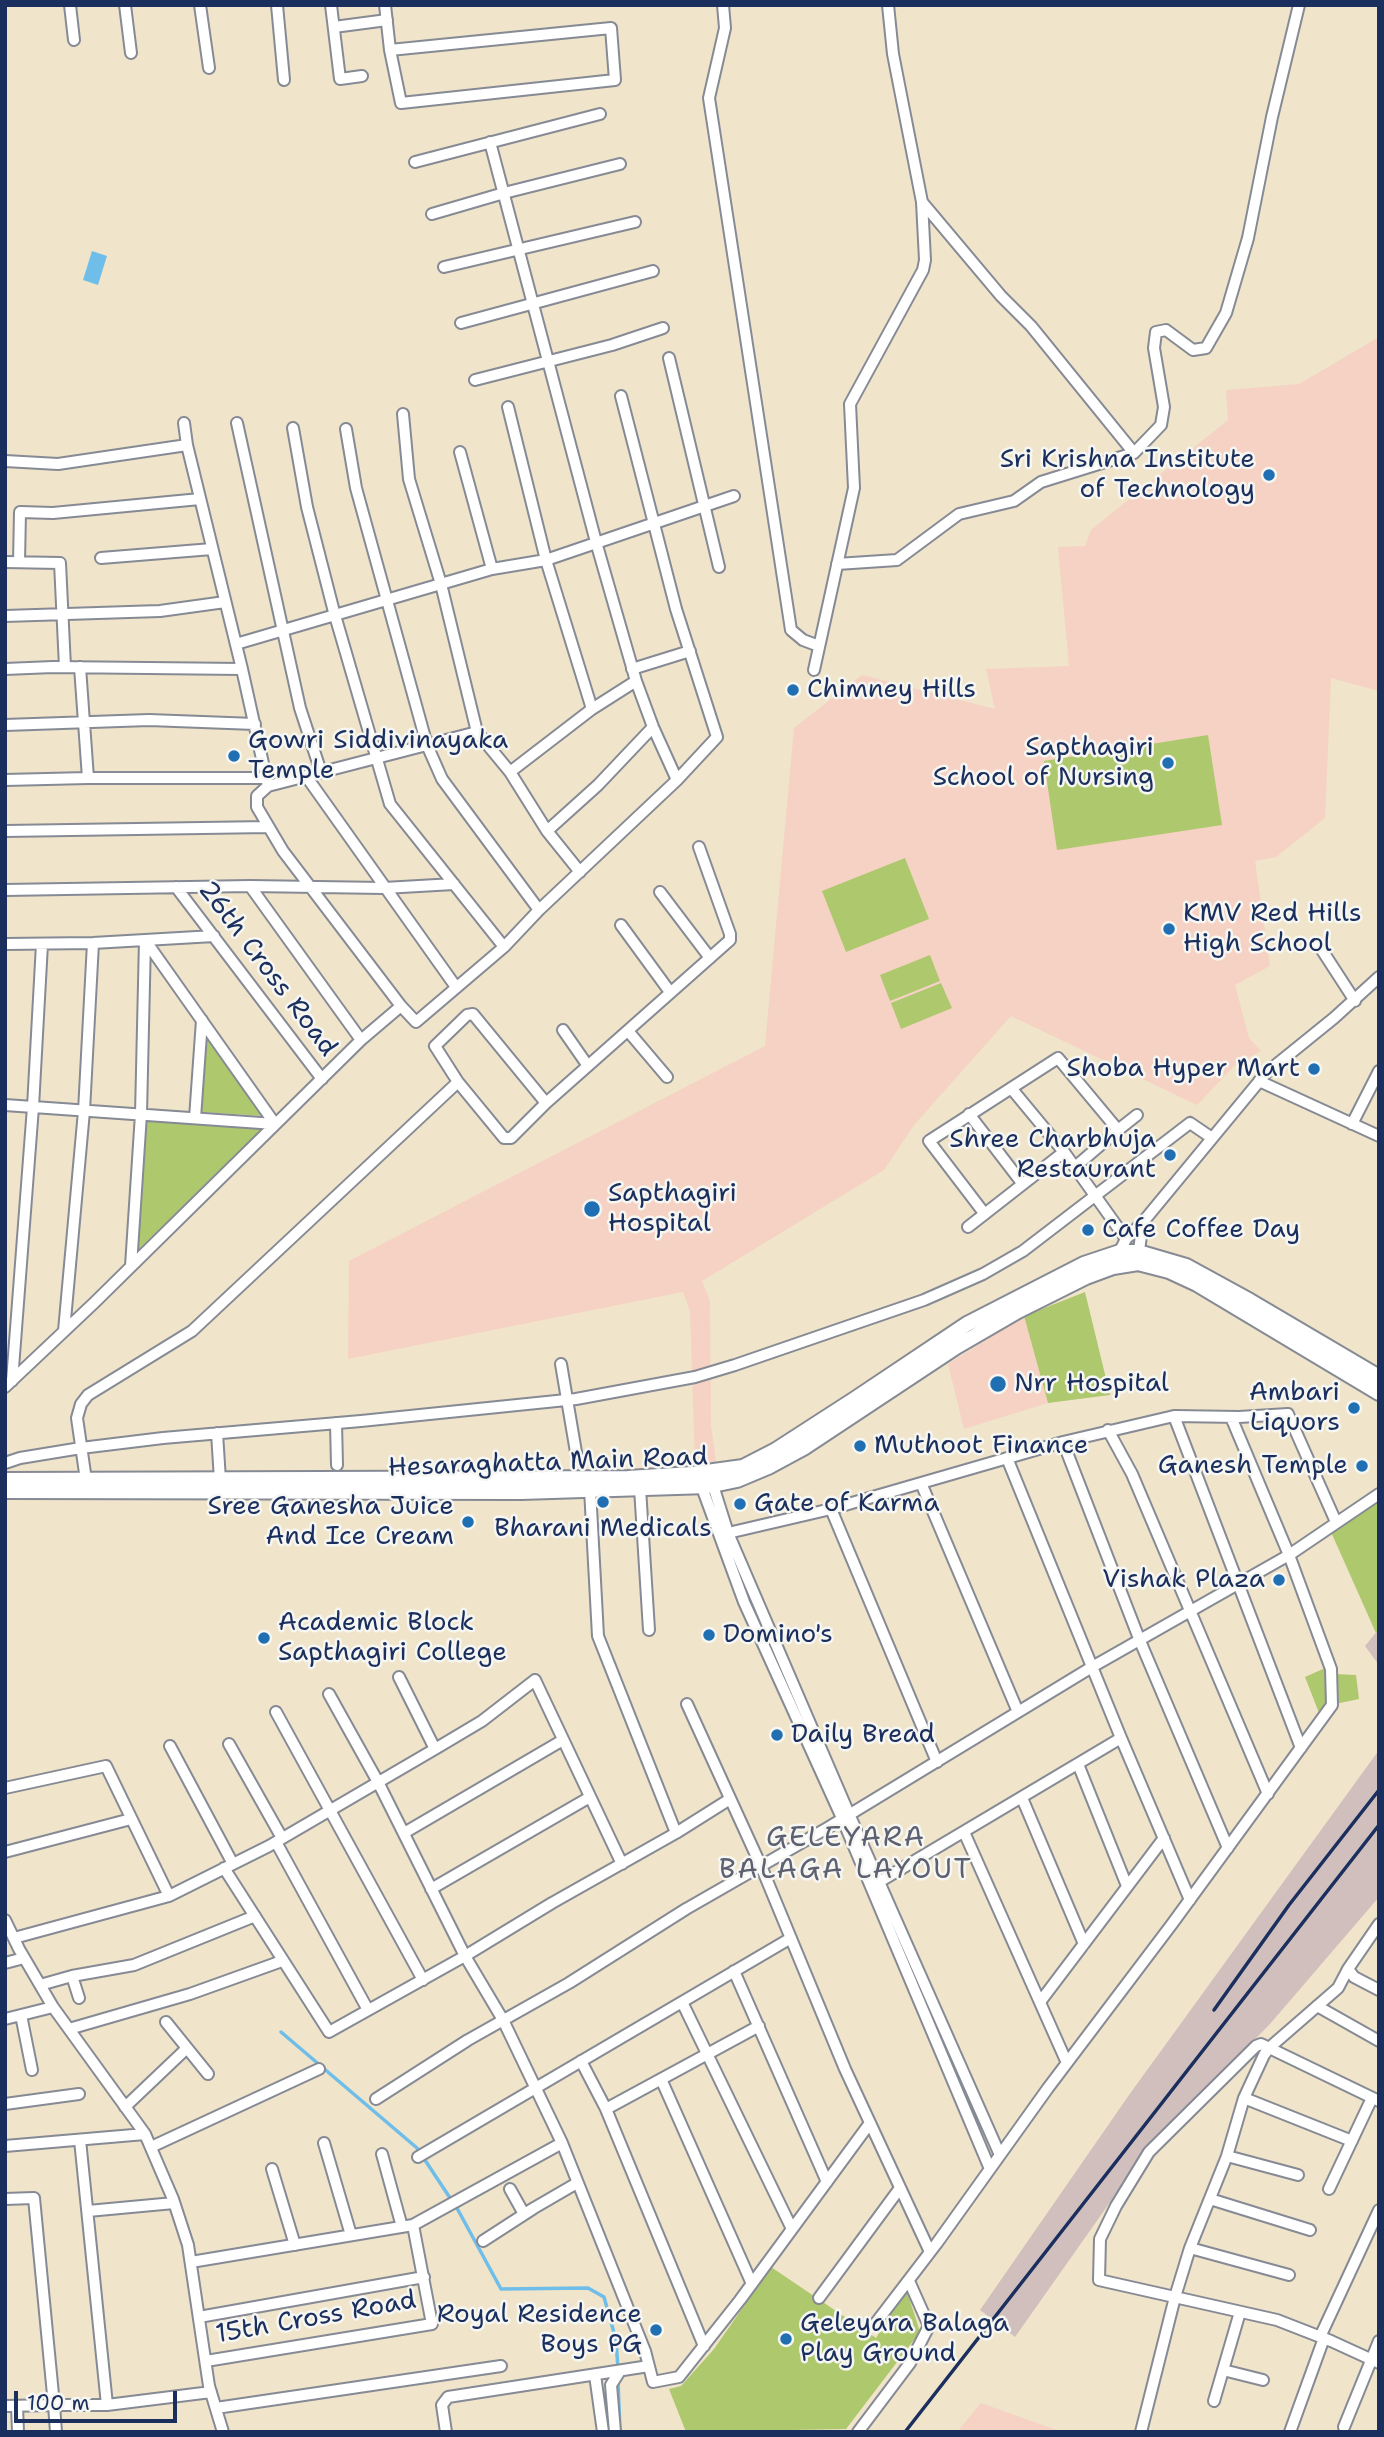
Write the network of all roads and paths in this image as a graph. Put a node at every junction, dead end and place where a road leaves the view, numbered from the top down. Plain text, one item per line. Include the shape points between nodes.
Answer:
1 (70, 5) edge
2 (125, 5) edge
3 (200, 5) edge
4 (276, 5) edge
5 (331, 5) edge
6 (385, 5) edge
7 (723, 5) edge
8 (888, 5) edge
9 (1299, 5) edge
10 (387, 20) junction
11 (334, 27) junction
12 (74, 40) dead end
13 (390, 50) junction
14 (131, 53) dead end
15 (209, 68) dead end
16 (362, 76) dead end
17 (284, 80) dead end
18 (600, 114) dead end
19 (490, 142) junction
20 (415, 162) dead end
21 (620, 164) dead end
22 (504, 193) junction
23 (922, 202) junction
24 (432, 214) dead end
25 (635, 222) dead end
26 (519, 250) junction
27 (444, 267) dead end
28 (653, 271) dead end
29 (534, 303) junction
30 (461, 323) dead end
31 (663, 328) dead end
32 (669, 358) dead end
33 (549, 362) junction
34 (475, 380) dead end
35 (621, 396) dead end
36 (508, 407) dead end
37 (403, 414) dead end
38 (184, 423) dead end
39 (237, 423) dead end
40 (293, 428) dead end
41 (346, 429) dead end
42 (187, 445) junction
43 (460, 452) dead end
44 (1133, 453) junction
45 (5, 461) edge
46 (734, 496) dead end
47 (200, 499) junction
48 (706, 505) junction
49 (654, 523) junction
50 (596, 542) junction
51 (212, 549) junction
52 (101, 558) dead end
53 (546, 560) junction
54 (5, 562) edge
55 (19, 562) junction
56 (838, 564) junction
57 (719, 567) dead end
58 (492, 569) junction
59 (441, 584) junction
60 (388, 600) junction
61 (225, 602) junction
62 (62, 615) junction
63 (5, 616) edge
64 (335, 617) junction
65 (284, 631) junction
66 (236, 644) junction
67 (819, 646) junction
68 (690, 651) junction
69 (65, 667) junction
70 (80, 667) junction
71 (5, 669) edge
72 (242, 669) junction
73 (814, 670) dead end
74 (634, 675) junction
75 (592, 709) junction
76 (83, 722) junction
77 (255, 724) junction
78 (5, 725) edge
79 (653, 727) junction
80 (477, 732) junction
81 (428, 745) junction
82 (376, 758) junction
83 (321, 772) junction
84 (510, 772) junction
85 (306, 776) junction
86 (88, 778) junction
87 (5, 780) edge
88 (677, 780) junction
89 (267, 782) junction
90 (268, 827) junction
91 (5, 831) edge
92 (547, 831) junction
93 (699, 847) dead end
94 (580, 872) junction
95 (454, 884) junction
96 (250, 886) junction
97 (176, 887) junction
98 (384, 888) junction
99 (311, 889) junction
100 (5, 890) edge
101 (660, 892) dead end
102 (539, 910) junction
103 (621, 925) dead end
104 (214, 936) junction
105 (145, 940) junction
106 (93, 943) junction
107 (5, 944) edge
108 (42, 944) junction
109 (1318, 944) dead end
110 (504, 947) junction
111 (710, 958) junction
112 (1379, 977) edge
113 (456, 987) junction
114 (670, 992) junction
115 (1355, 1000) junction
116 (401, 1006) junction
117 (202, 1020) junction
118 (563, 1030) dead end
119 (628, 1031) junction
120 (361, 1040) junction
121 (588, 1066) junction
122 (1379, 1071) edge
123 (667, 1077) dead end
124 (322, 1079) junction
125 (1259, 1081) junction
126 (458, 1083) junction
127 (1011, 1088) junction
128 (546, 1103) junction
129 (5, 1105) edge
130 (33, 1107) junction
131 (84, 1111) junction
132 (141, 1114) junction
133 (969, 1114) junction
134 (1136, 1115) dead end
135 (195, 1118) junction
136 (275, 1124) junction
137 (1352, 1124) junction
138 (1118, 1130) junction
139 (1379, 1136) edge
140 (1212, 1138) junction
141 (1064, 1152) junction
142 (1075, 1167) junction
143 (1022, 1183) junction
144 (1096, 1196) junction
145 (984, 1213) junction
146 (1143, 1222) junction
147 (968, 1227) dead end
148 (1123, 1245) junction
149 (1138, 1258) junction
150 (131, 1266) junction
151 (1113, 1267) junction
152 (64, 1331) junction
153 (561, 1364) dead end
154 (1379, 1377) edge
155 (8, 1384) edge
156 (1379, 1393) edge
157 (568, 1400) junction
158 (1174, 1416) junction
159 (1231, 1417) junction
160 (336, 1423) junction
161 (1108, 1430) junction
162 (217, 1433) junction
163 (1063, 1442) junction
164 (81, 1447) junction
165 (577, 1458) dead end
166 (1007, 1458) junction
167 (5, 1463) edge
168 (337, 1465) dead end
169 (5, 1479) edge
170 (705, 1479) junction
171 (86, 1480) junction
172 (220, 1480) junction
173 (921, 1483) junction
174 (640, 1488) junction
175 (590, 1489) junction
176 (5, 1491) edge
177 (1379, 1494) edge
178 (831, 1509) junction
179 (1336, 1521) junction
180 (728, 1533) junction
181 (1289, 1555) junction
182 (1238, 1584) junction
183 (1190, 1613) junction
184 (649, 1630) dead end
185 (1140, 1641) junction
186 (1092, 1667) junction
187 (398, 1677) dead end
188 (329, 1694) dead end
189 (687, 1704) dead end
190 (276, 1712) dead end
191 (1018, 1712) junction
192 (1121, 1738) junction
193 (564, 1740) junction
194 (229, 1744) dead end
195 (170, 1746) dead end
196 (1301, 1748) junction
197 (435, 1749) junction
198 (937, 1762) junction
199 (1078, 1764) junction
200 (378, 1782) junction
201 (5, 1788) edge
202 (1268, 1794) junction
203 (590, 1797) junction
204 (1022, 1798) junction
205 (730, 1799) junction
206 (330, 1810) junction
207 (846, 1816) junction
208 (131, 1819) junction
209 (964, 1832) junction
210 (404, 1833) junction
211 (676, 1833) junction
212 (1164, 1838) junction
213 (279, 1840) junction
214 (1228, 1848) junction
215 (5, 1852) edge
216 (622, 1864) junction
217 (229, 1866) junction
218 (761, 1866) junction
219 (879, 1882) junction
220 (1127, 1886) junction
221 (431, 1889) junction
222 (169, 1896) junction
223 (1190, 1900) junction
224 (255, 1916) junction
225 (5, 1920) edge
226 (1378, 1926) edge
227 (14, 1938) junction
228 (791, 1938) junction
229 (1084, 1944) junction
230 (465, 1956) junction
231 (24, 1958) junction
232 (282, 1961) junction
233 (5, 1963) edge
234 (1348, 1969) junction
235 (734, 1971) junction
236 (72, 1976) junction
237 (423, 1980) junction
238 (40, 1985) junction
239 (1379, 1990) edge
240 (79, 1998) dead end
241 (682, 2002) junction
242 (1040, 2002) junction
243 (1317, 2006) junction
244 (53, 2007) junction
245 (368, 2010) junction
246 (21, 2015) junction
247 (5, 2019) edge
248 (503, 2020) junction
249 (166, 2022) dead end
250 (759, 2026) junction
251 (69, 2029) junction
252 (1379, 2041) edge
253 (1269, 2048) junction
254 (186, 2049) junction
255 (707, 2054) junction
256 (581, 2062) junction
257 (1067, 2063) junction
258 (319, 2069) dead end
259 (32, 2070) dead end
260 (208, 2074) dead end
261 (661, 2079) junction
262 (536, 2088) junction
263 (79, 2094) dead end
264 (1244, 2098) junction
265 (376, 2099) dead end
266 (1376, 2100) edge
267 (5, 2104) edge
268 (125, 2107) junction
269 (606, 2109) junction
270 (870, 2123) junction
271 (145, 2134) junction
272 (80, 2140) junction
273 (1352, 2141) junction
274 (324, 2143) dead end
275 (562, 2143) junction
276 (5, 2146) edge
277 (151, 2147) junction
278 (382, 2154) dead end
279 (1000, 2155) junction
280 (1227, 2156) junction
281 (418, 2157) dead end
282 (272, 2169) dead end
283 (990, 2169) junction
284 (1297, 2175) dead end
285 (578, 2182) junction
286 (827, 2182) junction
287 (900, 2188) junction
288 (510, 2189) dead end
289 (1329, 2189) dead end
290 (1210, 2199) junction
291 (5, 2200) edge
292 (174, 2203) junction
293 (1379, 2210) edge
294 (88, 2211) junction
295 (524, 2214) junction
296 (407, 2226) junction
297 (792, 2229) junction
298 (1310, 2230) dead end
299 (351, 2235) junction
300 (484, 2241) dead end
301 (295, 2245) junction
302 (1190, 2248) junction
303 (930, 2252) junction
304 (191, 2262) junction
305 (1289, 2275) dead end
306 (424, 2277) junction
307 (909, 2281) junction
308 (751, 2284) junction
309 (1175, 2297) junction
310 (819, 2298) dead end
311 (1240, 2312) junction
312 (199, 2317) junction
313 (876, 2324) dead end
314 (1322, 2337) junction
315 (1379, 2341) edge
316 (704, 2346) junction
317 (206, 2361) junction
318 (1375, 2361) edge
319 (501, 2366) dead end
320 (649, 2366) junction
321 (1223, 2370) junction
322 (620, 2371) junction
323 (594, 2375) junction
324 (1263, 2380) dead end
325 (211, 2392) junction
326 (1214, 2401) dead end
327 (54, 2405) junction
328 (107, 2405) junction
329 (11, 2406) edge
330 (216, 2408) junction
331 (1344, 2427) dead end
332 (18, 2432) edge
333 (56, 2432) edge
334 (223, 2432) edge
335 (446, 2432) edge
336 (603, 2432) edge
337 (615, 2432) edge
338 (858, 2432) edge
339 (1141, 2432) edge
340 (1290, 2432) edge

1 - 12 street
2 - 14 street
3 - 15 street
4 - 17 street
5 - 11 street
6 - 10 street
7 - 67 street via 725,28 709,98 791,630
8 - 23 street via 892,54
9 - 44 street via 1248,238 1226,313 1206,348 1194,350 1166,330 1156,332 1154,348 1164,407 1161,425
10 - 11 street
10 - 13 street
11 - 16 street via 340,79
13 - 13 street via 611,28 615,80 401,103
18 - 19 street
19 - 20 street
19 - 22 street
21 - 22 street
22 - 24 street
22 - 26 street
23 - 44 street
23 - 56 street via 923,270 850,404 854,488
25 - 26 street
26 - 27 street
26 - 29 street
28 - 29 street
29 - 30 street
29 - 33 street
31 - 33 street
32 - 48 street
33 - 34 street
33 - 50 street
35 - 49 street
36 - 53 street
37 - 59 street via 409,479
38 - 42 street
39 - 65 street
40 - 64 street
41 - 60 street via 356,488
42 - 45 street via 58,464
42 - 47 street
43 - 58 street
44 - 56 street via 1041,482 1014,501 960,514 897,560
46 - 48 street
47 - 51 street
47 - 55 street via 20,512
48 - 49 street
48 - 57 street
49 - 50 street
49 - 68 street
50 - 53 street
50 - 74 street
51 - 52 street
51 - 61 street
53 - 58 street
53 - 75 street
54 - 55 street
55 - 62 street via 60,563
56 - 67 street
58 - 59 street
59 - 60 street
59 - 80 street
60 - 64 street
60 - 81 street
61 - 62 street via 160,611
61 - 66 street
62 - 63 street
62 - 69 street
64 - 65 street
64 - 82 street
65 - 66 street
65 - 83 street via 300,708
66 - 72 street
67 - 73 street
68 - 74 street
68 - 88 street via 717,737
69 - 70 street
69 - 71 street
70 - 72 street
70 - 76 street
72 - 77 street
74 - 75 street
74 - 79 street
75 - 84 street
76 - 77 street
76 - 78 street
76 - 86 street
77 - 89 street
79 - 88 street
79 - 92 street
80 - 81 street
80 - 84 street
81 - 82 street
81 - 102 street via 442,779
82 - 83 street
82 - 95 street via 390,804
83 - 85 street
84 - 92 street
85 - 89 street
85 - 98 street
86 - 87 street
86 - 89 street
88 - 94 street
89 - 90 street via 257,796 257,807
90 - 91 street
90 - 99 street
92 - 94 street
93 - 111 street via 731,937
94 - 102 street
95 - 98 street
95 - 110 street
96 - 97 street
96 - 99 street
96 - 120 street
97 - 100 street
97 - 104 street, 26th Cross Road
98 - 99 street
98 - 113 street
99 - 116 street
101 - 111 street
102 - 110 street
103 - 114 street
104 - 105 street
104 - 124 street, 26th Cross Road
105 - 106 street
105 - 117 street
105 - 132 street
106 - 108 street
106 - 131 street
107 - 108 street
108 - 130 street
109 - 115 street
110 - 113 street
111 - 114 street
112 - 115 street
113 - 116 street via 416,1021
114 - 119 street
115 - 125 street
116 - 120 street
117 - 135 street
117 - 136 street
118 - 121 street
119 - 121 street
119 - 123 street
120 - 124 street
121 - 128 street
122 - 137 street
124 - 136 street
125 - 137 street
125 - 140 street
126 - 128 street via 506,1139
126 - 128 street via 435,1046 473,1014
126 - 164 street via 192,1331 88,1395 77,1418
127 - 133 street
127 - 138 street via 1058,1058
127 - 141 street
129 - 130 street
130 - 131 street
130 - 155 street
131 - 132 street
131 - 152 street
132 - 135 street
132 - 150 street
133 - 143 street
133 - 145 street via 929,1141
134 - 138 street
135 - 136 street
136 - 150 street
137 - 139 street
138 - 142 street
140 - 144 street via 1191,1123
140 - 146 street
141 - 142 street
141 - 143 street
142 - 144 street
143 - 145 street
144 - 148 street
144 - 157 street via 1023,1251 924,1300 695,1377
145 - 147 street
146 - 148 street
146 - 149 street
148 - 149 main road, Hesaraghatta Main Road
148 - 151 street
148 - 170 main road, Hesaraghatta Main Road via 968,1324 776,1450
149 - 151 main road, Hesaraghatta Main Road
149 - 154 main road, Hesaraghatta Main Road via 1186,1266
149 - 156 main road, Hesaraghatta Main Road via 1198,1284
150 - 152 street
151 - 170 main road, Hesaraghatta Main Road via 1018,1311 768,1467 737,1480
152 - 155 street
153 - 157 street
157 - 160 street
157 - 165 street
158 - 159 street
158 - 161 street
158 - 182 street
159 - 179 street via 1288,1414
159 - 181 street
160 - 162 street
160 - 168 street
161 - 163 street
161 - 183 street via 1132,1474
162 - 164 street
162 - 172 street
163 - 166 street
163 - 185 street
164 - 167 street
164 - 171 street
166 - 173 street
166 - 186 street
169 - 171 main road, Hesaraghatta Main Road
170 - 172 main road, Hesaraghatta Main Road
170 - 174 main road, Hesaraghatta Main Road
170 - 180 street
170 - 207 street via 744,1602
171 - 172 main road, Hesaraghatta Main Road
173 - 178 street
173 - 191 street
174 - 175 main road, Hesaraghatta Main Road
174 - 184 street
175 - 176 main road, Hesaraghatta Main Road
175 - 211 street via 598,1636
177 - 179 street
178 - 180 street
178 - 198 street
179 - 181 street
180 - 207 street
181 - 182 street
181 - 196 street via 1331,1669 1332,1705
182 - 183 street
182 - 196 street
183 - 185 street
183 - 202 street
185 - 186 street
185 - 214 street
186 - 191 street
186 - 192 street
187 - 197 street
188 - 200 street
189 - 205 street
190 - 206 street
191 - 198 street
192 - 199 street
192 - 212 street
193 - 197 street via 535,1680 482,1721
193 - 203 street
193 - 210 street
194 - 213 street
195 - 217 street
196 - 202 street
197 - 200 street
198 - 207 street
199 - 204 street
199 - 220 street
200 - 206 street
200 - 210 street
201 - 208 street via 106,1766
202 - 214 street
203 - 216 street
203 - 221 street
204 - 209 street
204 - 229 street
205 - 211 street
205 - 218 street
206 - 213 street
206 - 237 street
207 - 218 street
207 - 219 street
207 - 283 street
208 - 215 street
208 - 222 street
209 - 219 street
209 - 242 street
210 - 221 street
211 - 216 street
212 - 220 street
212 - 223 street
213 - 217 street
213 - 245 street
214 - 223 street
216 - 230 street
217 - 222 street
217 - 224 street
218 - 228 street
218 - 248 street
219 - 279 street
220 - 229 street
221 - 230 street
222 - 227 street
223 - 257 street
224 - 232 street
224 - 236 street via 134,1965
225 - 227 street
226 - 234 street
227 - 231 street
228 - 235 street
228 - 270 street
229 - 242 street
230 - 237 street
230 - 248 street
231 - 233 street
231 - 238 street
232 - 245 street via 329,2032
232 - 251 street
234 - 239 street
234 - 243 street via 1338,1988
235 - 241 street
235 - 250 street
236 - 238 street
236 - 240 street
237 - 245 street
238 - 244 street
241 - 255 street
241 - 256 street
242 - 257 street
243 - 252 street
243 - 253 street
244 - 246 street
244 - 251 street
246 - 247 street
246 - 259 street
248 - 262 street
248 - 265 street
249 - 254 street
250 - 255 street
250 - 286 street
251 - 268 street
253 - 264 street
253 - 266 street
253 - 309 street via 1256,2046 1149,2152 1100,2239 1099,2280
254 - 260 street
254 - 268 street
255 - 261 street
255 - 297 street
256 - 262 street
256 - 269 street
257 - 279 street
258 - 277 street
261 - 269 street
261 - 308 street
262 - 275 street
262 - 281 street
263 - 267 street
264 - 273 street
264 - 280 street
266 - 273 street
268 - 271 street
269 - 316 street
270 - 286 street
270 - 287 street
271 - 272 street
271 - 277 street
272 - 276 street
272 - 294 street
273 - 289 street
274 - 299 street
275 - 285 street
275 - 296 street
277 - 292 street
278 - 296 street
279 - 283 street
280 - 284 street
280 - 290 street
282 - 301 street
283 - 303 street
285 - 295 street
285 - 320 street
286 - 297 street
287 - 303 street
287 - 310 street
288 - 295 street
290 - 298 street
290 - 302 street
291 - 327 street via 34,2198
292 - 294 street
292 - 304 street
293 - 314 street
294 - 328 street
295 - 300 street
296 - 299 street
296 - 306 street
297 - 308 street
299 - 301 street
301 - 304 street
302 - 305 street
302 - 309 street
303 - 307 street
304 - 312 street
306 - 312 street
306 - 317 street, 15th Cross Road via 432,2324
307 - 313 street
307 - 338 street via 929,2326 910,2363
308 - 316 street
309 - 311 street
309 - 339 street
311 - 314 street
311 - 321 street
312 - 317 street
314 - 318 street
314 - 340 street
315 - 318 street
316 - 320 street via 679,2377 653,2382
317 - 325 street
318 - 331 street
319 - 330 street
320 - 322 street
321 - 324 street
321 - 326 street
322 - 323 street
322 - 337 street via 611,2385
323 - 335 street via 448,2397 442,2405
323 - 336 street
325 - 328 street
325 - 330 street
327 - 328 street
327 - 329 street
327 - 333 street
329 - 332 street
330 - 334 street

